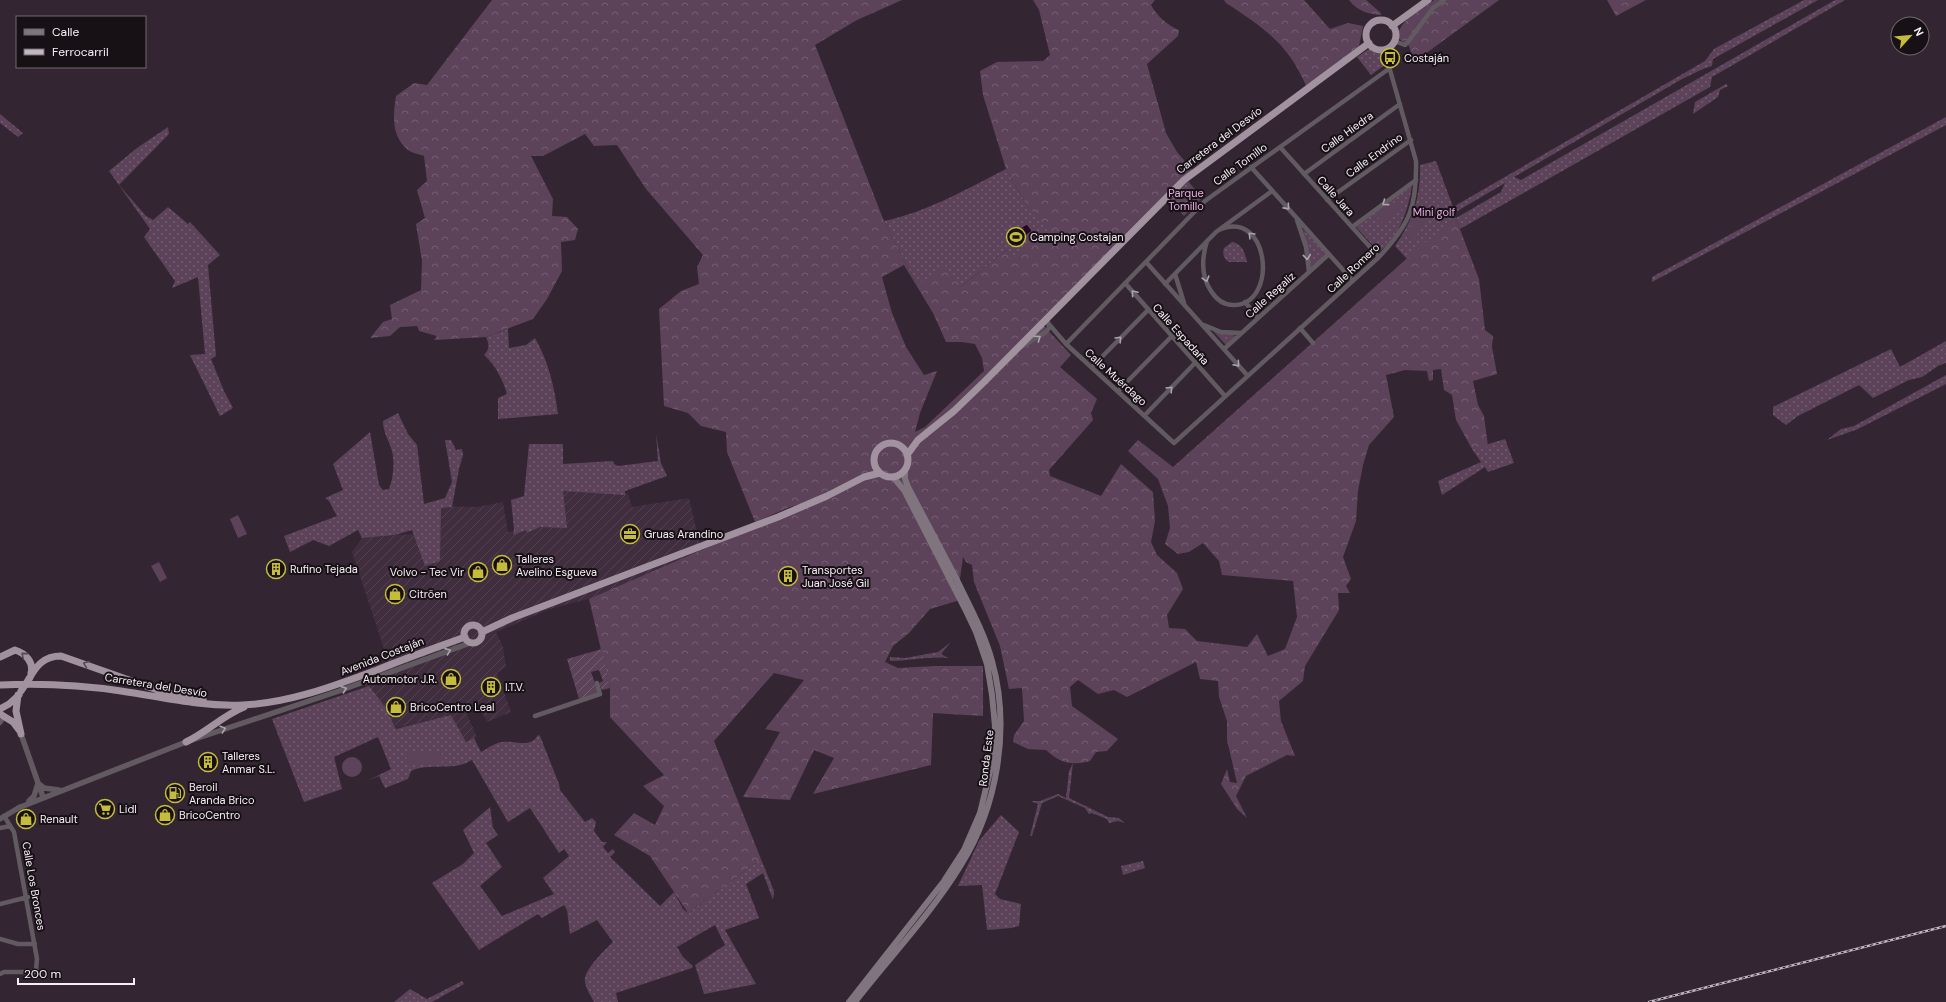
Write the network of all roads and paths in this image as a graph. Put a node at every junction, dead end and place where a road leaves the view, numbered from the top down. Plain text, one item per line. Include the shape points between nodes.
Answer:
1 (1428, 0) edge
2 (1444, 0) edge
3 (1392, 26) junction
4 (1394, 41) junction
5 (1369, 43) junction
6 (1384, 49) junction
7 (1390, 68) junction
8 (1400, 104) junction
9 (1411, 140) junction
10 (1280, 147) junction
11 (1251, 167) junction
12 (1304, 174) junction
13 (1416, 180) junction
14 (1272, 191) junction
15 (1328, 200) junction
16 (1296, 216) junction
17 (1352, 227) junction
18 (1218, 230) junction
19 (1207, 241) junction
20 (1329, 254) junction
21 (1379, 257) junction
22 (1146, 262) junction
23 (1309, 272) junction
24 (1175, 274) junction
25 (1353, 281) junction
26 (1125, 283) junction
27 (1165, 284) junction
28 (1245, 302) junction
29 (1186, 307) junction
30 (1148, 310) junction
31 (1258, 318) junction
32 (1047, 321) junction
33 (1199, 322) junction
34 (1300, 328) junction
35 (1241, 333) junction
36 (1172, 336) junction
37 (1313, 343) dead end
38 (1066, 344) junction
39 (1224, 349) junction
40 (1195, 363) junction
41 (1092, 367) junction
42 (1247, 375) junction
43 (1118, 391) junction
44 (1225, 396) junction
45 (1145, 415) junction
46 (918, 440) junction
47 (1174, 443) joint
48 (900, 446) junction
49 (907, 456) junction
50 (874, 462) junction
51 (905, 470) junction
52 (880, 473) junction
53 (864, 476) junction
54 (893, 477) junction
55 (482, 632) junction
56 (467, 640) junction
57 (0, 657) edge
58 (28, 679) junction
59 (598, 683) dead end
60 (0, 685) edge
61 (20, 693) junction
62 (307, 699) junction
63 (254, 704) junction
64 (0, 708) edge
65 (2, 715) edge
66 (535, 716) dead end
67 (0, 723) edge
68 (21, 734) junction
69 (186, 742) junction
70 (38, 782) junction
71 (63, 790) junction
72 (43, 798) junction
73 (18, 808) junction
74 (2, 817) edge
75 (10, 826) junction
76 (0, 828) edge
77 (28, 897) junction
78 (0, 904) edge
79 (0, 938) edge
80 (35, 944) junction
81 (0, 974) edge
82 (849, 1002) edge
83 (856, 1002) edge

1 - 3 highway
2 - 4 street via 1433,8 1405,45
3 - 4 highway
3 - 5 highway via 1385,21 1374,21 1367,30
4 - 6 highway
5 - 6 highway via 1376,49
5 - 32 highway, Carretera del Desvío via 1184,180
6 - 7 street, Calle Romero
7 - 8 street, Calle Romero
7 - 10 street, Calle Tomillo
8 - 9 street, Calle Romero
8 - 12 street, Calle Hiedra
9 - 13 street, Calle Romero via 1416,161
9 - 15 street, Calle Endrino
10 - 11 street, Calle Tomillo
10 - 12 street, Calle Jara
11 - 14 street
11 - 22 street, Calle Tomillo via 1205,201
12 - 15 street, Calle Jara
13 -> 17 street
13 - 21 street, Calle Romero via 1412,209 1398,237
14 -> 16 street
14 - 18 street
15 - 17 street, Calle Jara
16 - 20 street
16 -> 23 street via 1305,242
17 - 21 street, Calle Jara
18 - 19 street
28 -> 18 street via 1256,292 1262,280 1260,248 1245,229 1230,226
19 - 24 street
19 -> 28 street via 1203,264 1209,288 1217,299 1227,304
20 - 23 street, Calle Regaliz
20 - 25 street
21 - 25 street, Calle Romero
22 - 26 street, Calle Tomillo
22 - 27 street
23 - 31 street, Calle Regaliz
24 - 27 street
24 - 29 street
25 - 34 street, Calle Romero
30 -> 26 street, Calle Espadaña
26 - 38 street, Calle Tomillo
27 - 29 street
28 - 31 street
29 - 33 street
30 - 36 street, Calle Espadaña
41 -> 30 street
31 - 35 street, Calle Regaliz
32 - 38 street, Calle Muérdago
32 - 46 highway, Carretera del Desvío via 954,411
33 - 35 street via 1221,332
33 - 39 street
34 - 37 street
34 - 42 street, Calle Romero
35 - 39 street, Calle Regaliz
36 - 40 street, Calle Espadaña
36 - 43 street
38 - 41 street, Calle Muérdago
39 -> 42 street
40 - 44 street, Calle Espadaña
45 -> 40 street
41 - 43 street, Calle Muérdago
42 - 44 street, Calle Romero
43 - 45 street, Calle Muérdago
44 - 47 street, Calle Romero
45 - 47 street, Calle Muérdago
46 - 48 highway, Carretera del Desvío
46 - 49 highway, Carretera del Desvío
48 - 49 highway
48 - 50 highway via 891,443 882,445 875,452
49 - 51 highway
50 - 52 highway
50 - 53 highway
51 - 54 highway
51 - 83 main road, Ronda Este via 908,487 973,613 992,662 1000,724 998,758 985,814 969,852 948,884
52 - 53 highway
52 - 54 highway
53 - 55 highway via 812,503
54 - 82 main road, Ronda Este via 904,490 976,632 987,664 995,739 987,788 980,813 964,850 944,881
55 - 56 highway via 479,641
55 - 56 highway via 477,626 471,626 465,630
56 - 62 highway, Avenida Costaján
58 -> 57 highway via 32,670 31,664 22,653 15,650
58 - 61 highway, bridge
63 -> 58 highway via 200,700 163,692 60,656 43,660
59 - 66 street via 600,694
60 - 63 highway, Carretera del Desvío via 88,687 194,704
61 - 64 highway via 9,704
61 - 68 highway via 16,711
62 - 63 highway, Carretera del Desvío
69 -> 62 street
63 - 69 highway via 225,716
65 - 67 street
65 - 68 highway via 13,722
68 - 70 street
69 - 71 street
70 - 71 street via 44,788
70 - 72 street
70 - 73 street via 32,799
71 - 72 street
72 - 73 street
73 - 74 street
74 - 75 street, Calle Los Bronces
75 - 76 street
75 - 77 street, Calle Los Bronces via 14,832
77 - 78 street
77 - 80 street, Calle Los Bronces
79 - 80 street via 18,944
80 - 81 street, Calle Los Bronces via 37,963 34,972

